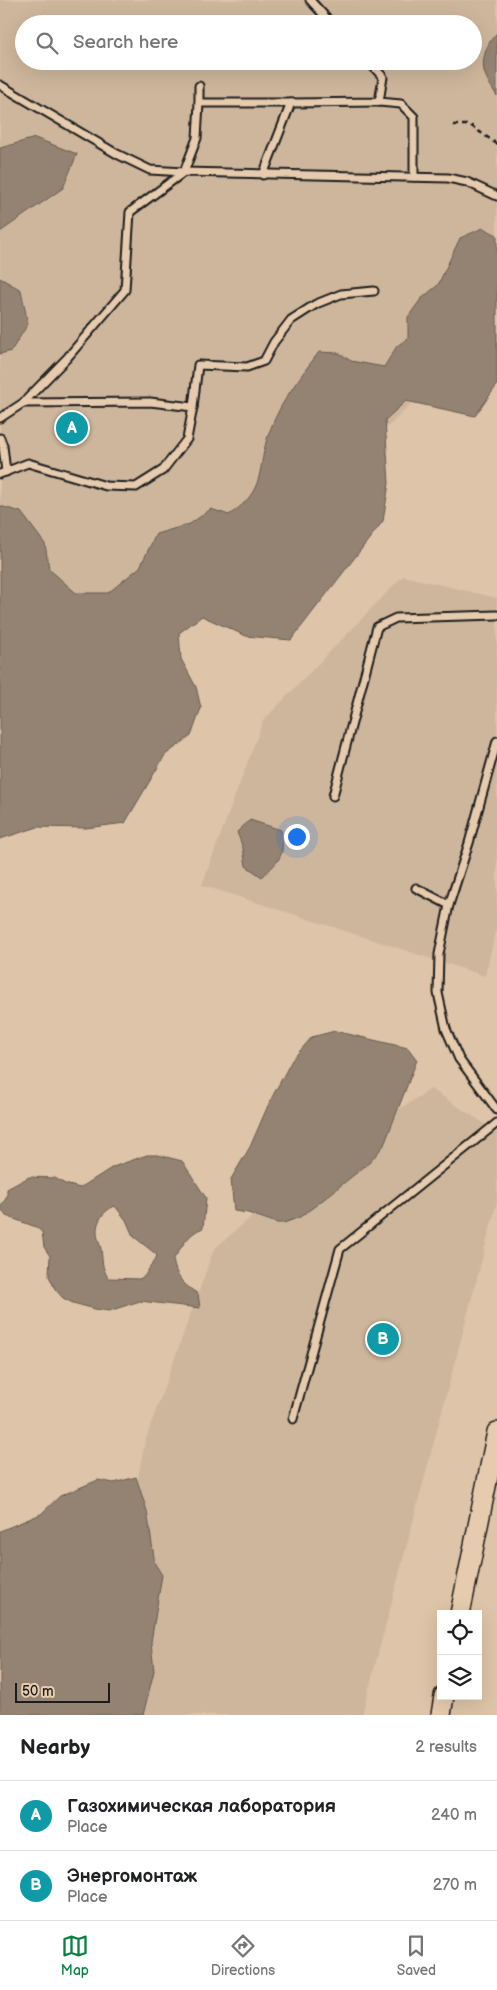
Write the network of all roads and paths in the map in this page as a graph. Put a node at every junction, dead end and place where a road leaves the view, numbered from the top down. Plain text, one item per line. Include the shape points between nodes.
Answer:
1 (310, 0) edge
2 (324, 15) edge
3 (376, 70) edge
4 (0, 85) edge
5 (199, 86) dead end
6 (379, 102) junction
7 (199, 103) junction
8 (291, 103) junction
9 (453, 125) dead end
10 (497, 144) edge
11 (184, 172) junction
12 (263, 175) junction
13 (414, 177) junction
14 (497, 196) edge
15 (374, 291) dead end
16 (22, 403) junction
17 (193, 407) junction
18 (0, 418) edge
19 (0, 438) edge
20 (3, 473) edge
21 (497, 614) edge
22 (497, 740) edge
23 (332, 796) dead end
24 (416, 888) dead end
25 (449, 905) junction
26 (497, 1110) edge
27 (497, 1123) edge
28 (293, 1419) dead end
29 (497, 1432) edge
30 (461, 1610) edge
31 (443, 1700) edge
32 (441, 1715) edge

1 - 2 lane
3 - 6 lane via 383,77
4 - 11 lane via 150,170
5 - 7 lane
6 - 8 lane
6 - 13 lane via 401,104 414,117
7 - 8 lane
7 - 11 lane via 196,138
8 - 12 lane
9 - 10 path via 470,125
11 - 12 lane
11 - 16 lane via 130,212 125,290 67,358
12 - 13 lane
13 - 14 lane via 467,182
15 - 17 lane via 340,294 316,304 291,320 264,361 246,367 198,365
16 - 17 lane via 150,402
16 - 18 lane
17 - 20 lane via 188,439 163,470 136,487 106,486 28,463
19 - 20 lane
21 - 23 lane via 396,618 377,627
22 - 25 lane
24 - 25 lane
25 - 26 lane via 439,954 438,993 444,1020 459,1059
27 - 28 lane via 340,1249
29 - 30 main road
31 - 32 main road

